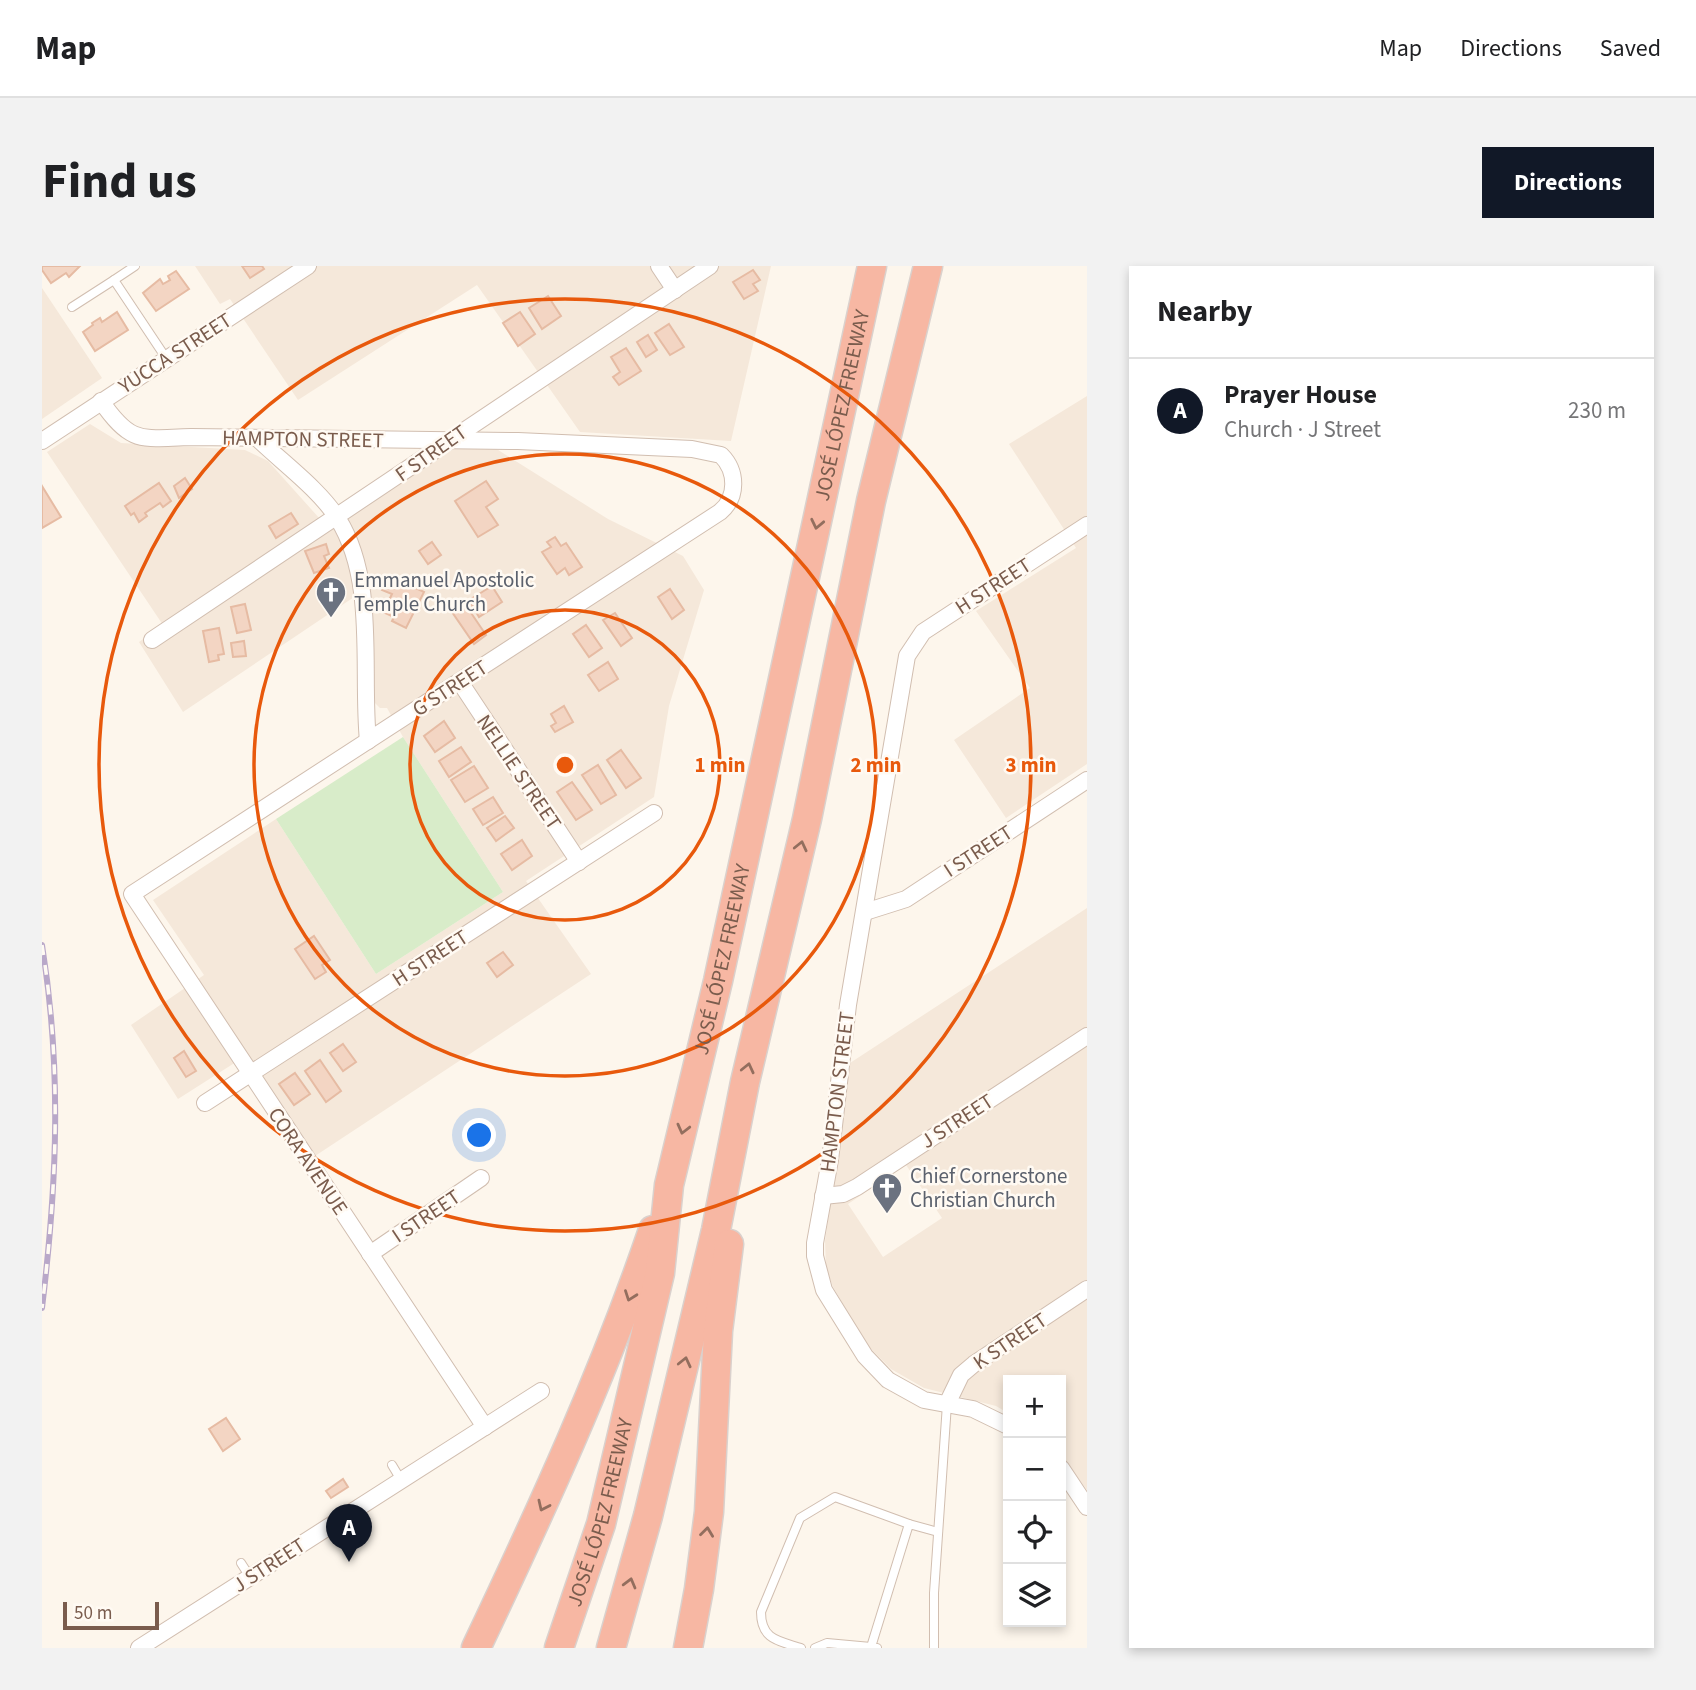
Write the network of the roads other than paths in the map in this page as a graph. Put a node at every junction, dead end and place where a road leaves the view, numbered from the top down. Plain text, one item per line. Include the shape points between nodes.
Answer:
1 (135, 266) edge
2 (659, 266) edge
3 (710, 266) edge
4 (872, 266) edge
5 (928, 266) edge
6 (304, 267) edge
7 (114, 280) junction
8 (675, 290) junction
9 (72, 307) dead end
10 (166, 358) junction
11 (101, 401) junction
12 (258, 439) junction
13 (449, 440) junction
14 (42, 442) edge
15 (727, 461) joint
16 (337, 517) junction
17 (1087, 525) edge
18 (152, 640) dead end
19 (907, 656) joint
20 (460, 682) junction
21 (368, 741) junction
22 (1087, 780) edge
23 (654, 813) dead end
24 (579, 862) junction
25 (132, 894) joint
26 (865, 912) junction
27 (1087, 1036) edge
28 (251, 1074) junction
29 (742, 1098) junction
30 (205, 1103) dead end
31 (481, 1178) dead end
32 (669, 1185) junction
33 (823, 1196) junction
34 (370, 1254) junction
35 (1087, 1289) edge
36 (541, 1391) dead end
37 (947, 1404) junction
38 (1003, 1424) edge
39 (485, 1427) junction
40 (392, 1465) dead end
41 (1066, 1476) edge
42 (401, 1480) junction
43 (1087, 1507) edge
44 (909, 1524) junction
45 (938, 1532) junction
46 (874, 1647) edge
47 (139, 1648) edge
48 (476, 1648) edge
49 (559, 1648) edge
50 (611, 1648) edge
51 (688, 1648) edge
52 (801, 1648) edge
53 (815, 1648) edge
54 (933, 1648) edge

1 - 7 lane
2 - 8 street
3 - 8 street, F STREET
4 -> 32 highway, JOSÉ LÓPEZ FREEWAY via 718,981
29 -> 5 highway, JOSÉ LÓPEZ FREEWAY via 807,819 871,500
6 - 10 street, YUCCA STREET
7 - 9 lane
7 - 10 lane
8 - 13 street, F STREET
10 - 11 street, YUCCA STREET
11 - 12 street, HAMPTON STREET via 120,427 144,439
11 - 14 street, YUCCA STREET
12 - 13 street, HAMPTON STREET
12 - 16 street
13 - 15 street, HAMPTON STREET via 692,449 721,454
13 - 16 street, F STREET
15 - 20 street, G STREET via 732,470 732,498 720,512
16 - 18 street, F STREET
16 - 21 street via 352,544 365,621
17 - 19 street, H STREET via 923,632
19 - 26 street, HAMPTON STREET
20 - 21 street, G STREET
20 - 24 street, NELLIE STREET
21 - 25 street, G STREET
22 - 26 street, I STREET via 905,899
23 - 24 street, H STREET
24 - 28 street, H STREET
25 - 28 street, CORA AVENUE
26 - 33 street, HAMPTON STREET
27 - 33 street, J STREET via 857,1187
28 - 30 street, H STREET
28 - 34 street, CORA AVENUE
50 -> 29 highway, JOSÉ LÓPEZ FREEWAY via 707,1269
51 -> 29 highway via 709,1512 718,1331 737,1184
31 - 34 street, I STREET
32 -> 48 highway via 589,1400
32 - 49 highway, JOSÉ LÓPEZ FREEWAY via 660,1273 604,1511
33 - 37 street, HAMPTON STREET via 815,1256 824,1290 879,1372 924,1400
34 - 39 street, CORA AVENUE
35 - 37 street, K STREET via 974,1364 961,1375
36 - 39 street, J STREET
37 - 38 street, HAMPTON STREET via 973,1409
37 - 45 lane
39 - 42 street, J STREET
40 - 42 lane
41 - 43 street
42 - 47 street, J STREET via 246,1570
44 - 45 lane
44 - 46 lane
44 - 52 lane via 835,1497 800,1518 761,1612 761,1625 771,1638
45 - 54 lane
46 - 53 lane via 827,1643

